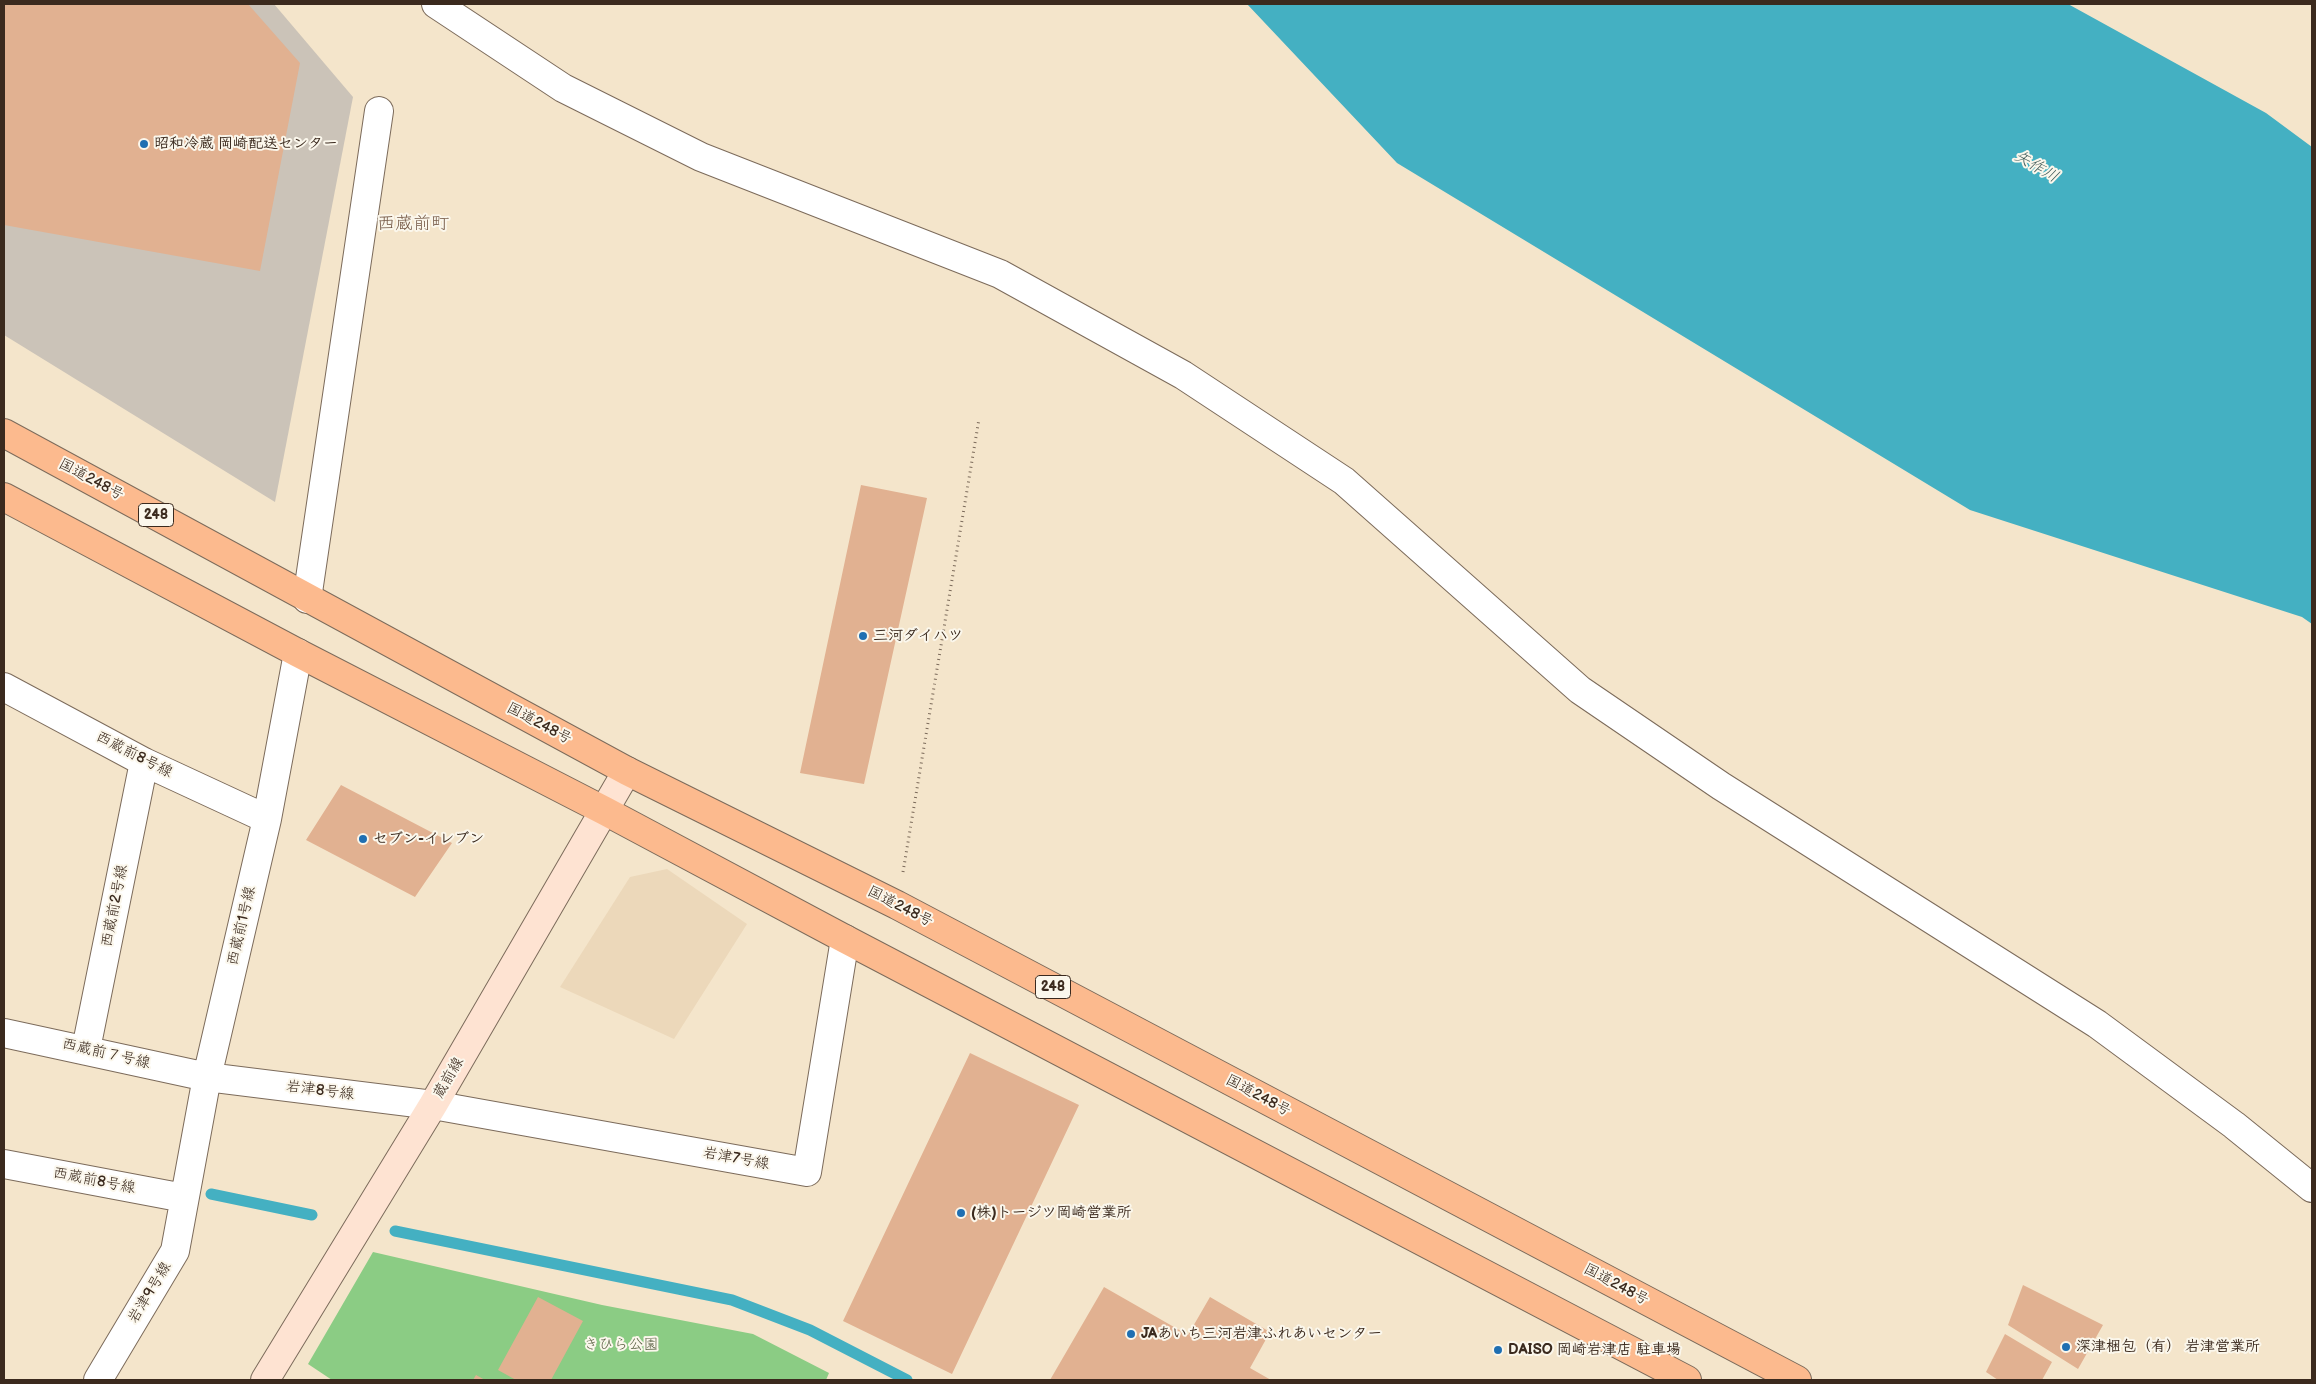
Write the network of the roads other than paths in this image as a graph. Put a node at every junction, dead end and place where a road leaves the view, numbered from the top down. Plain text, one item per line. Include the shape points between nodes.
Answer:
1 (436, 4) edge
2 (380, 111) dead end
3 (4, 433) edge
4 (4, 497) edge
5 (307, 599) junction
6 (298, 653) junction
7 (4, 686) edge
8 (144, 762) junction
9 (628, 771) junction
10 (605, 811) junction
11 (267, 819) junction
12 (845, 939) junction
13 (4, 1033) edge
14 (86, 1049) junction
15 (207, 1077) junction
16 (433, 1106) junction
17 (4, 1164) edge
18 (2312, 1188) edge
19 (184, 1198) junction
20 (98, 1380) edge
21 (265, 1380) edge
22 (1687, 1380) edge
23 (1797, 1380) edge

1 - 18 street via 563,88 700,157 1000,274 1183,375 1344,481 1580,690 1721,786 2097,1024 2234,1125
2 - 5 street
3 - 5 highway, 国道248号 / 248
4 - 6 highway
5 - 9 highway, 国道248号 / 248
6 - 10 highway
6 - 11 street, 西蔵前1号線
7 - 8 street, 西蔵前8号線
8 - 11 street, 西蔵前8号線
8 - 14 street, 西蔵前2号線
9 - 10 street, 蔵前線
9 - 23 highway, 国道248号 / 248 via 897,905
10 - 12 highway
10 - 16 street, 蔵前線
11 - 15 street, 西蔵前1号線
12 - 16 street, 岩津7号線 via 807,1172
12 - 22 highway
13 - 14 street, 西蔵前７号線
14 - 15 street, 西蔵前７号線
15 - 16 street, 岩津8号線
15 - 19 street, 西蔵前1号線
16 - 21 street, 蔵前線
17 - 19 street, 西蔵前8号線
19 - 20 street, 岩津9号線 via 175,1251

